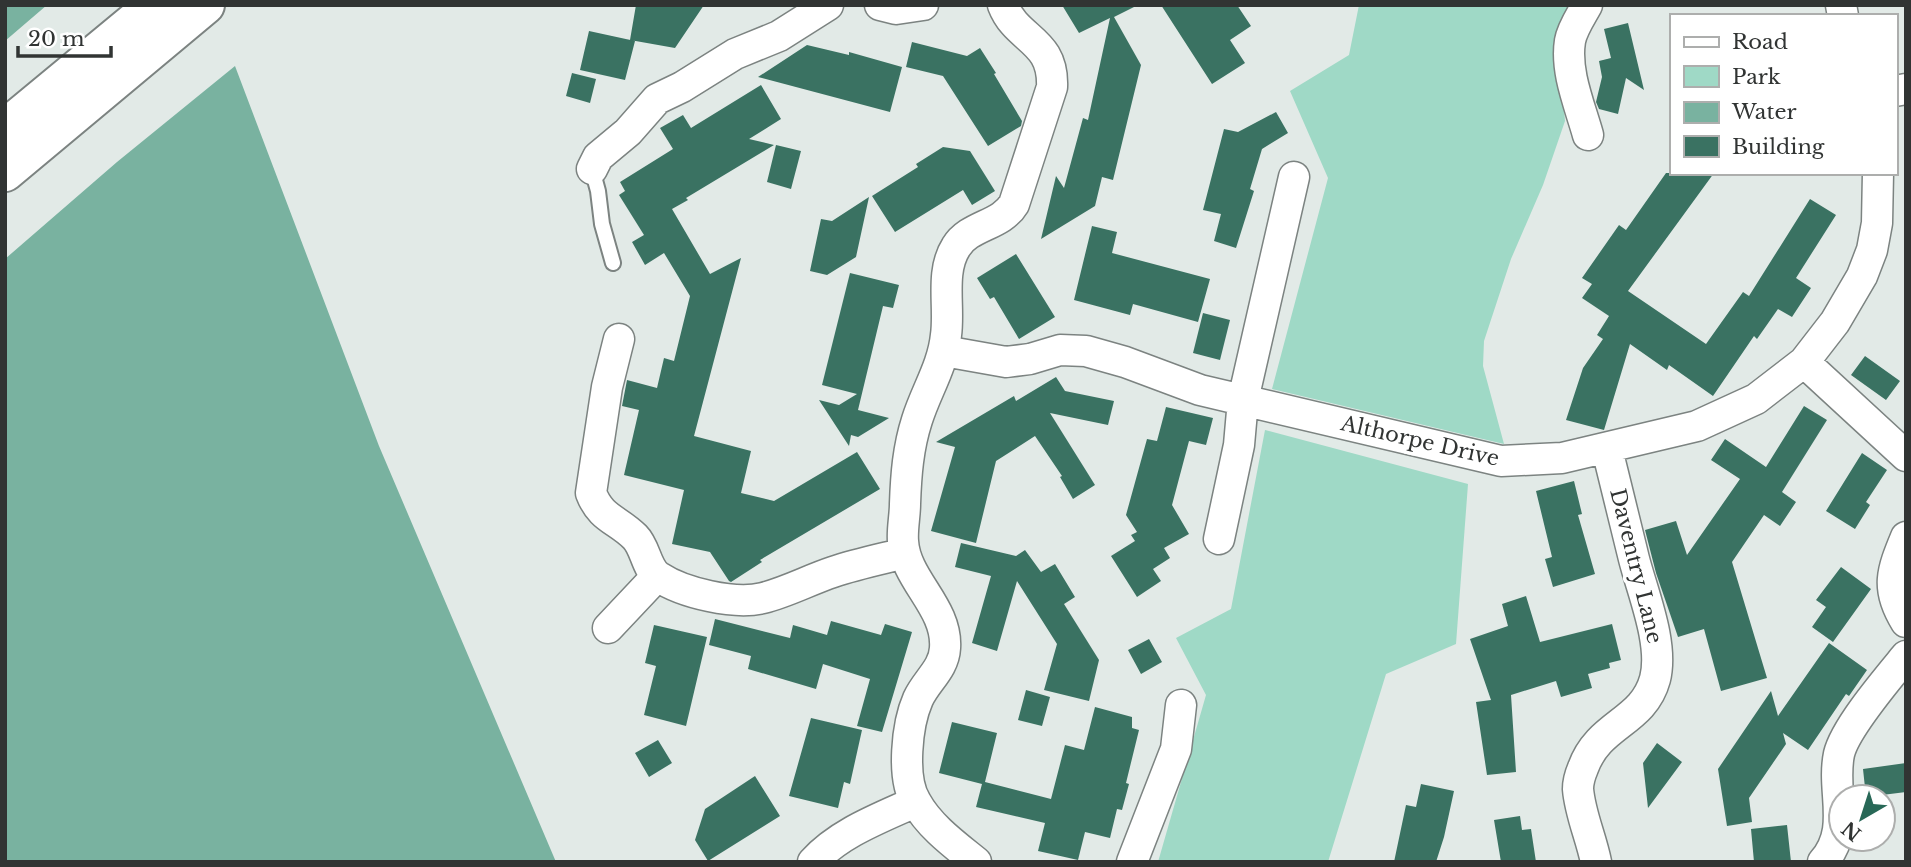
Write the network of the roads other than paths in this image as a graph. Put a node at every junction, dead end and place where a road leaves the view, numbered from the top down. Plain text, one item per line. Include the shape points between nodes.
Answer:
1 (155, 5) edge
2 (205, 5) edge
3 (828, 5) edge
4 (880, 5) edge
5 (923, 5) edge
6 (1003, 5) edge
7 (1587, 5) edge
8 (5, 129) edge
9 (1588, 135) dead end
10 (592, 169) joint
11 (5, 172) edge
12 (1878, 175) edge
13 (1294, 177) dead end
14 (613, 263) dead end
15 (620, 339) dead end
16 (944, 351) junction
17 (1804, 362) junction
18 (1243, 400) junction
19 (1607, 449) junction
20 (1906, 456) edge
21 (1906, 537) edge
22 (1219, 539) dead end
23 (905, 553) junction
24 (657, 576) junction
25 (1906, 622) edge
26 (608, 628) dead end
27 (1906, 656) edge
28 (1181, 705) dead end
29 (915, 802) junction
30 (813, 862) edge
31 (976, 862) edge
32 (1132, 862) edge
33 (1596, 862) edge
34 (1823, 862) edge

1 - 8 main road
2 - 11 main road
3 - 10 street via 779,36 735,54 657,99 598,157
4 - 5 street via 896,9
6 - 16 street via 1015,26 1043,51 1051,68 1052,87 1014,204 1003,216 961,240 951,256
7 - 9 street via 1570,39 1569,56
10 - 14 lane
12 - 17 street, Althorpe Drive via 1877,223 1862,276 1835,323
13 - 18 street
15 - 24 street via 607,387 591,493 606,517 642,545
16 - 18 street, Althorpe Drive via 1006,362 1060,350 1086,351 1189,387
16 - 23 street via 911,441 905,485
17 - 19 street, Althorpe Drive via 1734,411 1697,426
17 - 20 street
18 - 19 street, Althorpe Drive via 1501,461 1562,458
18 - 22 street via 1240,445
19 - 33 street, Daventry Lane via 1658,665 1645,702 1600,739 1581,773 1580,800
21 - 25 street via 1892,586
23 - 24 street via 747,601 682,588
23 - 29 street via 932,602 945,648 912,716 907,758
24 - 26 street
27 - 34 street via 1839,752 1838,835
28 - 32 street via 1176,749
29 - 30 street via 860,828
29 - 31 street

